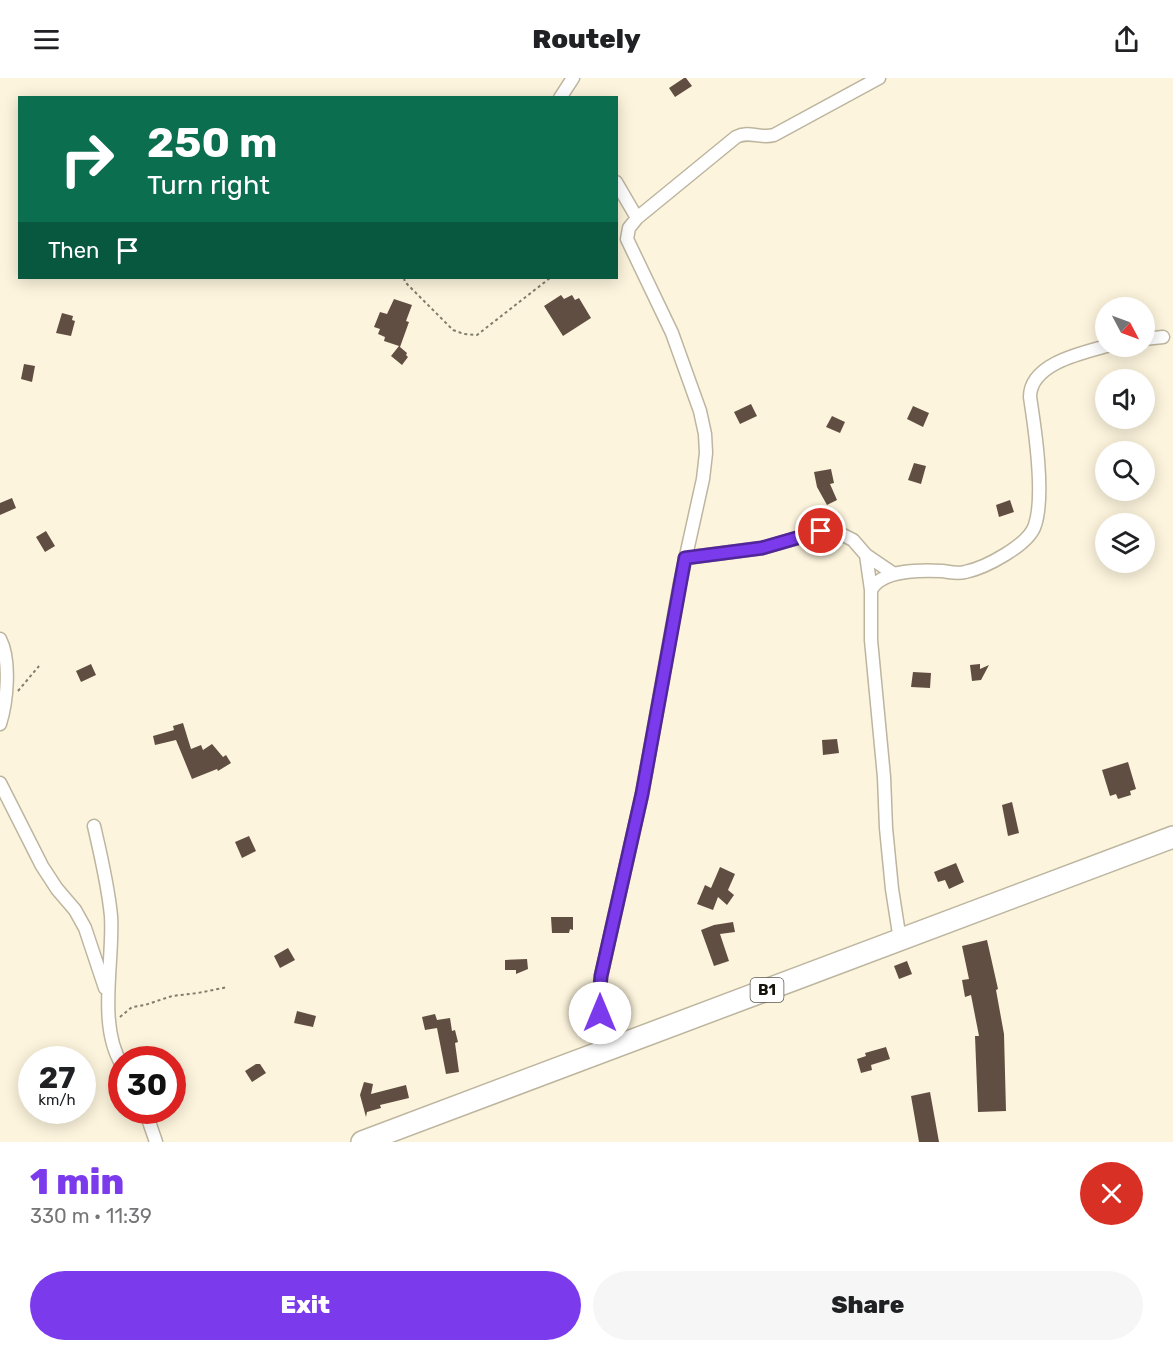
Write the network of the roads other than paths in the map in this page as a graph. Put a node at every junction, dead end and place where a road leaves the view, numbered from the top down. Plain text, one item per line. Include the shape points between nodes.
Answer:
1 (573, 78) edge
2 (879, 78) edge
3 (561, 96) edge
4 (618, 185) edge
5 (637, 218) junction
6 (1163, 337) dead end
7 (1155, 338) edge
8 (1095, 349) edge
9 (866, 555) junction
10 (685, 558) junction
11 (894, 574) junction
12 (871, 590) junction
13 (0, 639) edge
14 (0, 724) edge
15 (0, 783) edge
16 (94, 826) dead end
17 (1173, 837) edge
18 (900, 940) junction
19 (108, 998) junction
20 (113, 1046) edge
21 (611, 1049) junction
22 (150, 1124) edge
23 (156, 1142) edge
24 (362, 1142) edge

1 - 3 street
2 - 5 street via 774,135 745,133 736,137
4 - 5 street
5 - 10 street via 627,239 672,333 705,434 703,479
6 - 7 street
8 - 11 street via 1059,362 1032,384 1037,515 1028,537 1014,549 966,572
9 - 10 street via 853,540 821,531 762,548
9 - 11 street
9 - 12 street
10 - 21 street via 642,794 601,976 600,1013
11 - 12 street via 880,580
12 - 18 street via 871,640 886,828
13 - 14 street via 7,695
15 - 19 street via 46,873 85,928
16 - 19 street via 111,917
17 - 18 highway, B1
18 - 21 highway, B1
19 - 20 street
21 - 24 highway, B1
22 - 23 street

